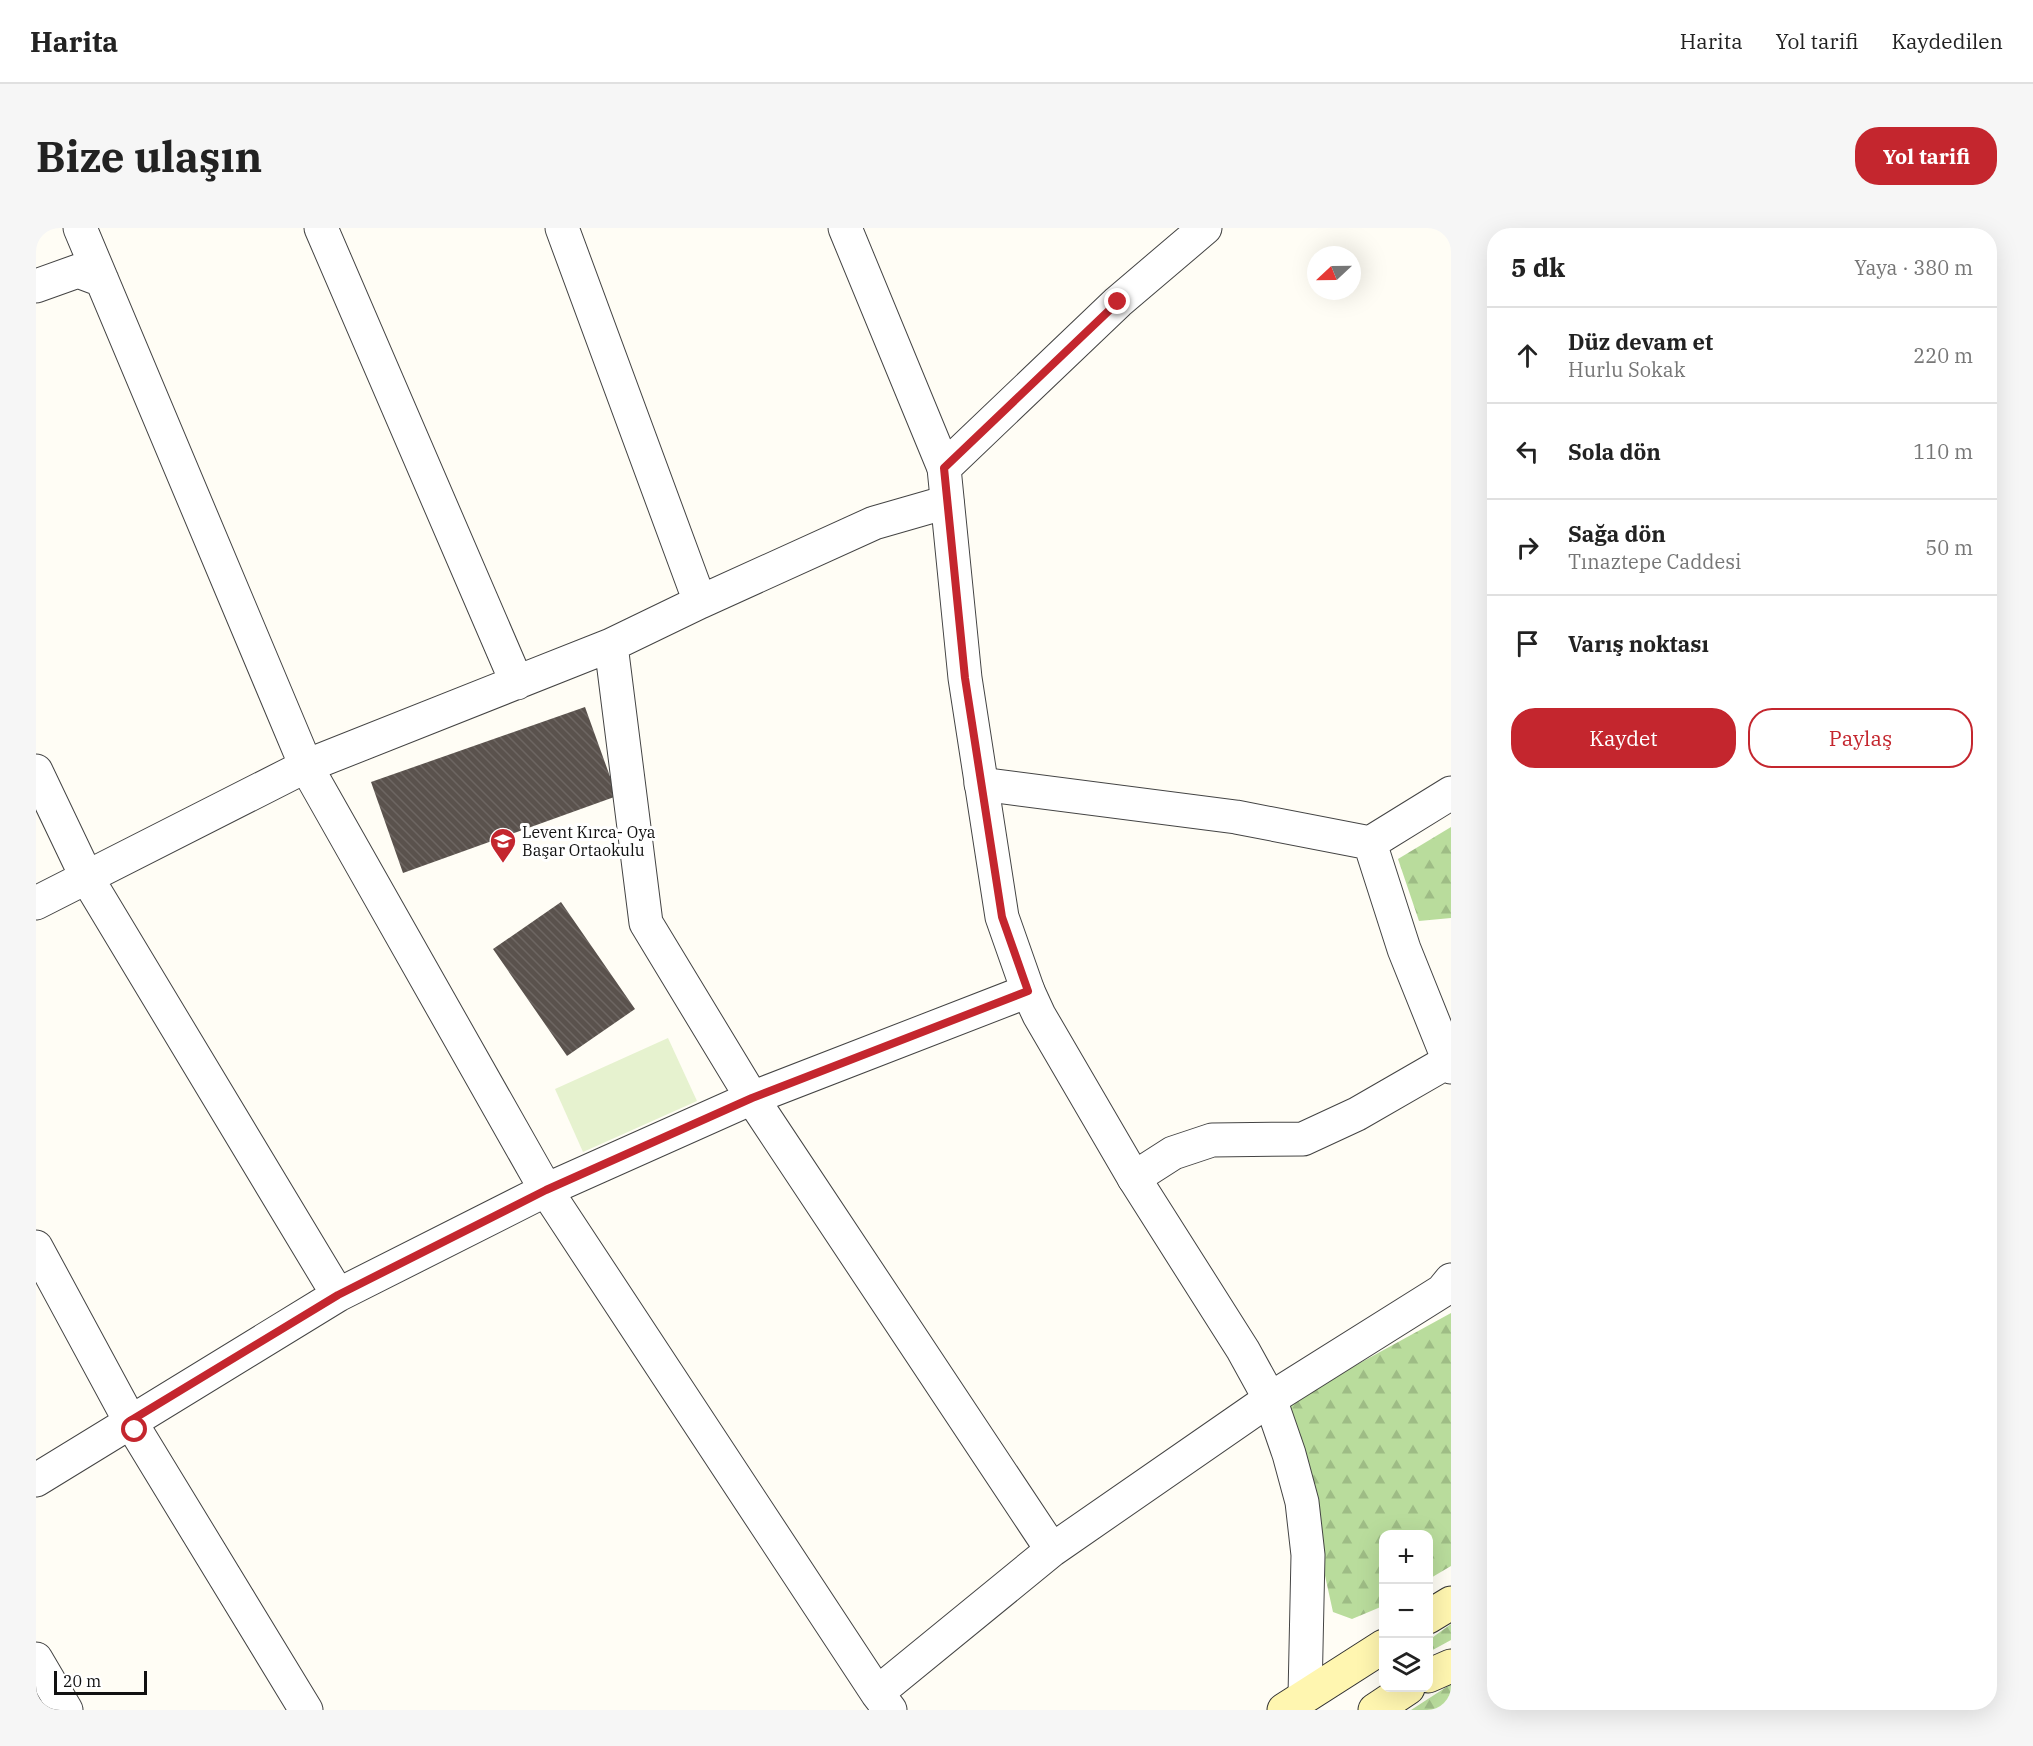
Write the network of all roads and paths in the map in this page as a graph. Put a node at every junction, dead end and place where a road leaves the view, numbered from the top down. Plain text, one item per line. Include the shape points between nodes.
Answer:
1 (80, 228) edge
2 (321, 228) edge
3 (562, 228) edge
4 (845, 228) edge
5 (1205, 228) edge
6 (102, 280) junction
7 (36, 286) edge
8 (944, 468) junction
9 (947, 502) junction
10 (700, 602) junction
11 (611, 645) junction
12 (517, 683) junction
13 (306, 766) junction
14 (36, 771) edge
15 (981, 784) junction
16 (1451, 793) edge
17 (1370, 843) junction
18 (87, 878) junction
19 (36, 903) edge
20 (1028, 991) junction
21 (1450, 1064) edge
22 (752, 1098) junction
23 (1134, 1178) junction
24 (546, 1190) junction
25 (36, 1247) edge
26 (1451, 1280) edge
27 (338, 1295) junction
28 (1270, 1400) junction
29 (130, 1421) junction
30 (36, 1480) edge
31 (1052, 1550) junction
32 (1451, 1603) edge
33 (1433, 1614) edge
34 (1379, 1649) edge
35 (36, 1659) edge
36 (1451, 1666) edge
37 (1433, 1674) edge
38 (1402, 1692) edge
39 (883, 1701) edge
40 (1295, 1702) edge
41 (66, 1710) edge
42 (306, 1710) edge
43 (1375, 1710) edge

1 - 6 street
2 - 12 street
3 - 10 street
4 - 8 street
5 - 8 street via 1118,302
6 - 7 street via 78,271
6 - 13 street
8 - 9 street
9 - 10 street via 873,524
9 - 15 street via 965,678
10 - 11 street
11 - 12 street
11 - 22 street via 646,923
12 - 13 street
13 - 18 street
13 - 24 street
14 - 18 street
15 - 17 street via 1236,817
15 - 20 street via 1002,917
16 - 17 street
17 - 21 street via 1404,949
18 - 19 street
18 - 27 street
20 - 22 street
20 - 23 street
21 - 23 street via 1303,1140 1212,1140 1173,1153
22 - 24 street
22 - 31 street
23 - 28 street via 1243,1350
24 - 27 street
24 - 39 street
25 - 29 street
26 - 28 street via 1442,1291
27 - 29 street
28 - 31 street
28 - 40 street via 1302,1502 1308,1555
29 - 30 street
29 - 42 street
31 - 39 street
32 - 33 main road
34 - 40 main road
35 - 41 street
36 - 37 main road
38 - 43 main road

